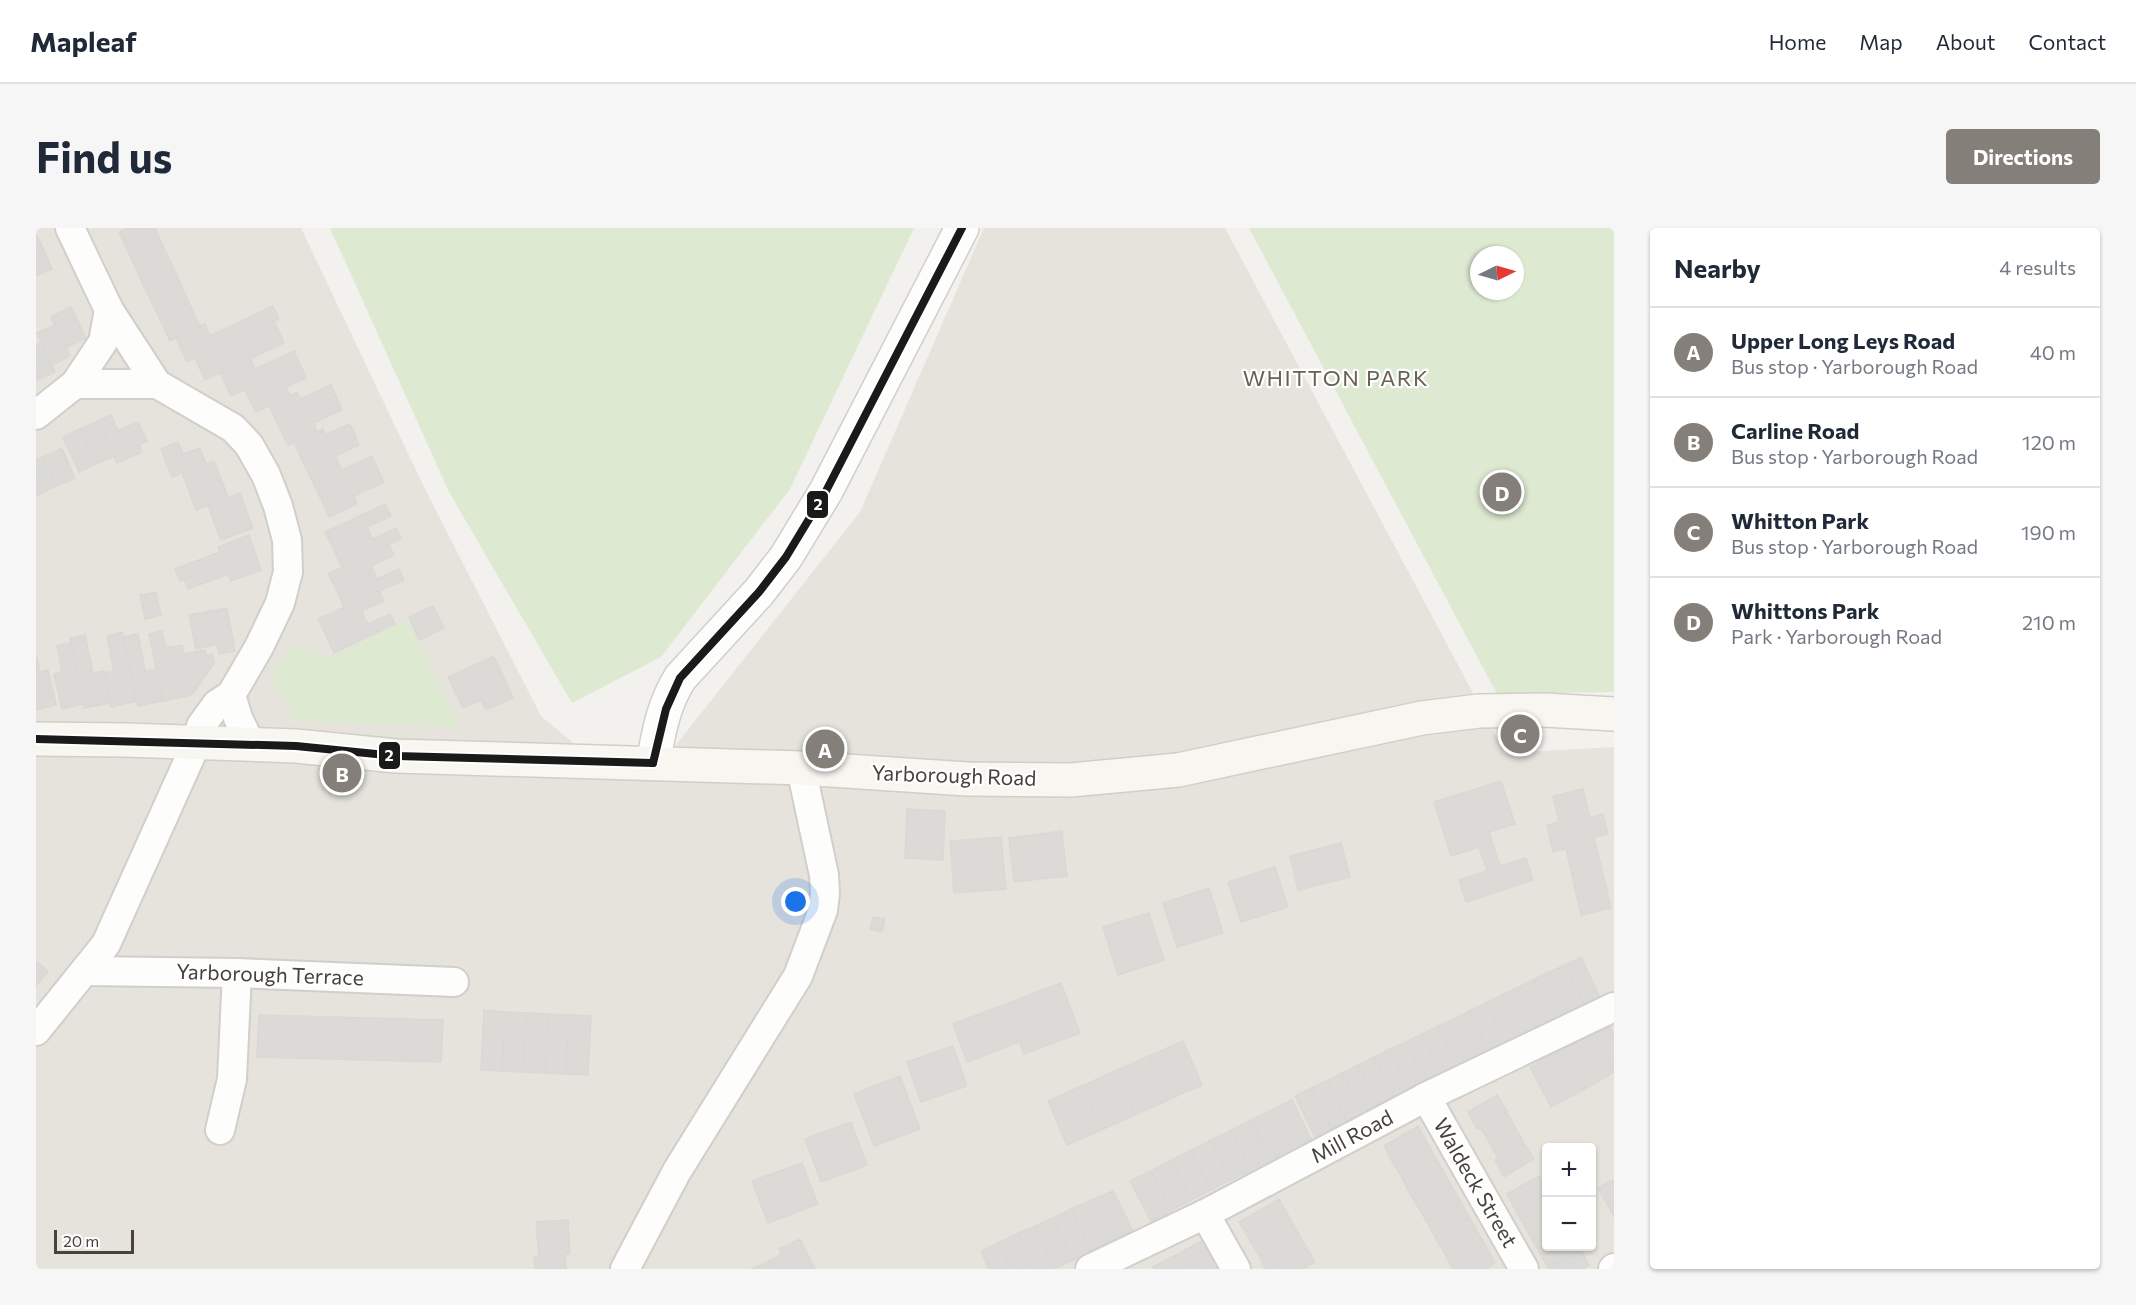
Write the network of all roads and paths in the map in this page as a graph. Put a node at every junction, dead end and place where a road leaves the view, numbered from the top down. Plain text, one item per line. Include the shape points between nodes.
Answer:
1 (70, 228) edge
2 (962, 228) edge
3 (109, 310) junction
4 (75, 384) junction
5 (157, 384) junction
6 (36, 415) edge
7 (231, 695) junction
8 (1614, 714) edge
9 (36, 739) edge
10 (196, 744) junction
11 (251, 745) junction
12 (653, 763) junction
13 (801, 768) junction
14 (85, 971) junction
15 (237, 973) junction
16 (454, 982) dead end
17 (1614, 1007) edge
18 (36, 1031) edge
19 (1426, 1097) junction
20 (220, 1130) dead end
21 (1204, 1214) junction
22 (626, 1269) edge
23 (1090, 1269) edge
24 (1236, 1269) edge
25 (1524, 1269) edge

1 - 3 street
2 - 12 street via 826,491 786,557 670,694
3 - 4 street via 103,342
3 - 5 street
4 - 5 street
4 - 6 street
5 - 7 street via 233,428 249,445 266,475 287,540 288,572 280,603
7 - 10 street via 217,704 201,726
7 - 11 street
8 - 13 main road, Yarborough Road via 1479,711 1422,718 1178,770 1071,780
9 - 10 main road, Yarborough Road
10 - 11 main road, Yarborough Road
10 - 14 street via 106,944
11 - 12 main road, Yarborough Road via 396,756
12 - 13 main road, Yarborough Road
13 - 22 street via 824,875 825,893 816,931 798,976 677,1171
14 - 15 street, Yarborough Terrace
14 - 18 street
15 - 16 street, Yarborough Terrace
15 - 20 street via 232,1079
17 - 19 street, Mill Road
19 - 21 street, Mill Road
19 - 25 street, Waldeck Street
21 - 23 street, Mill Road
21 - 24 street

